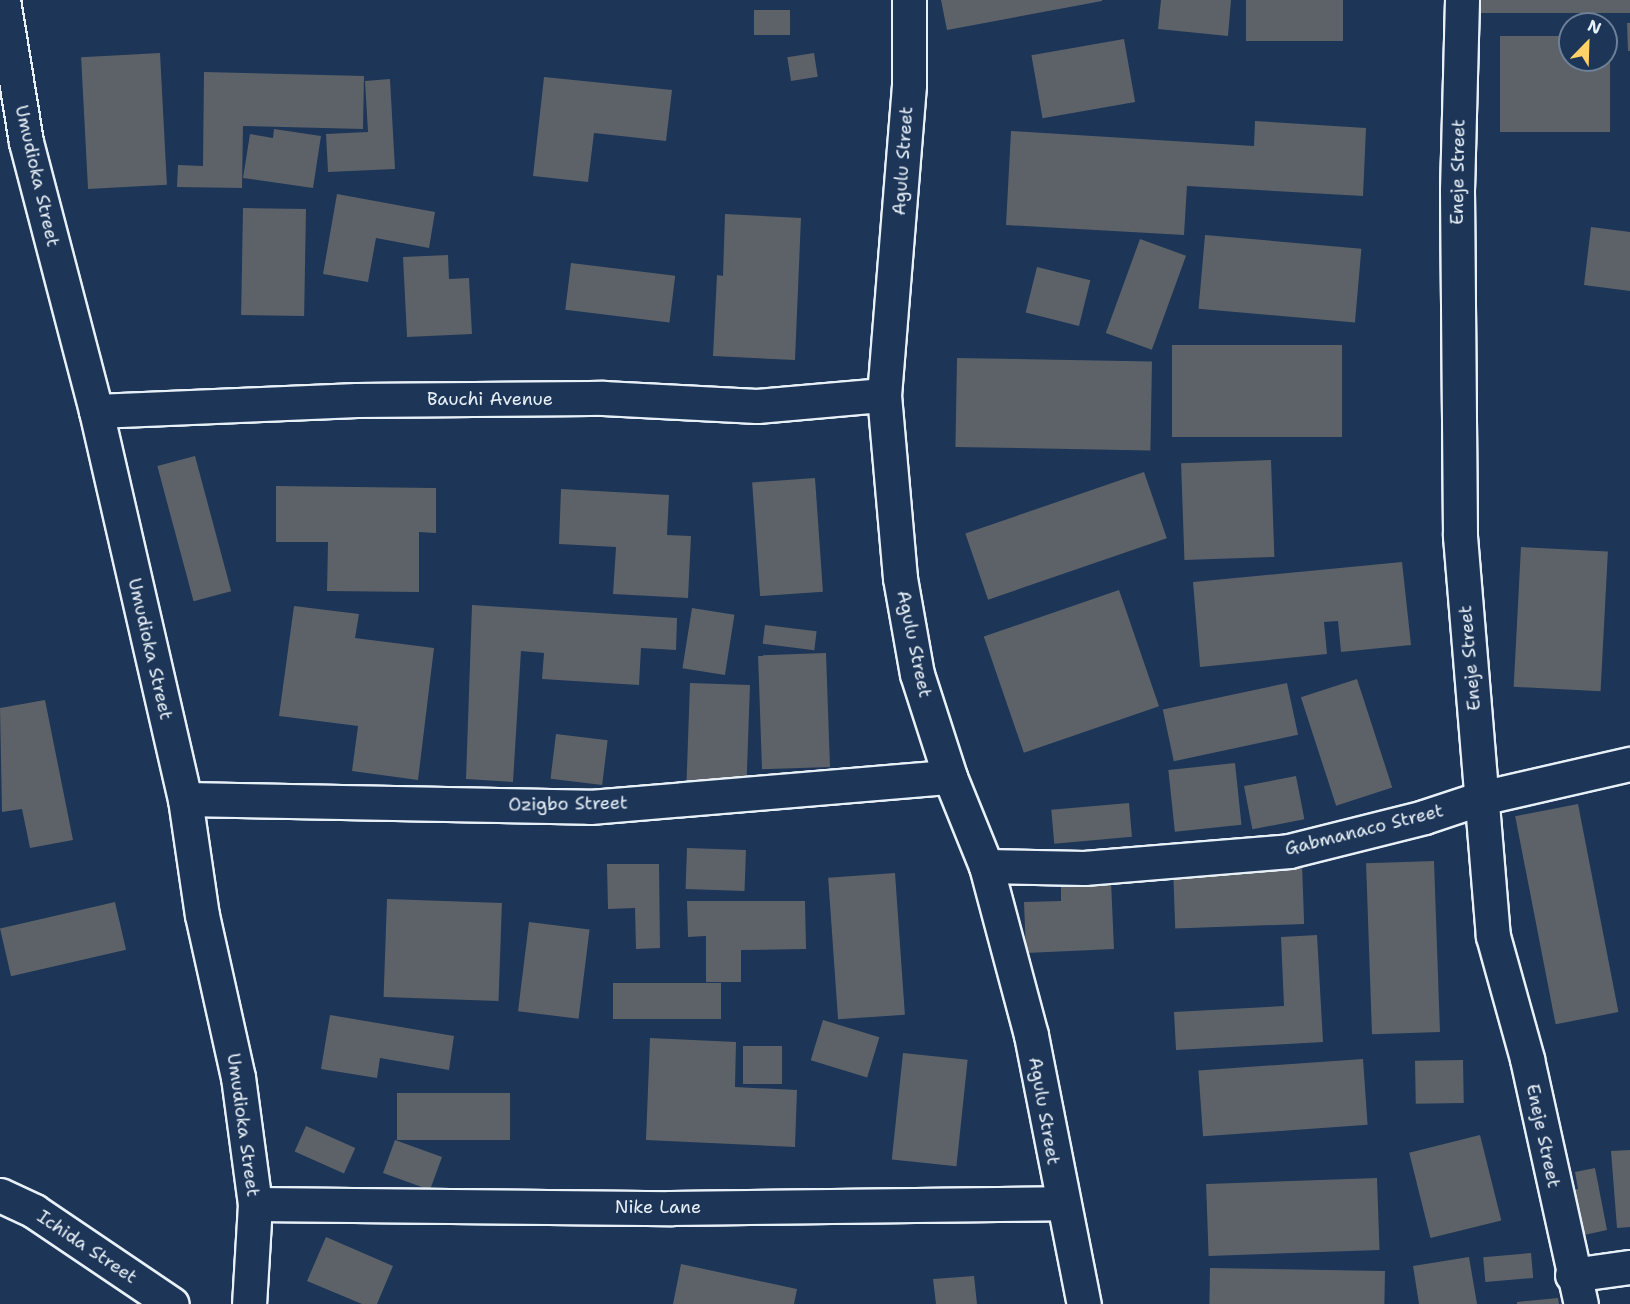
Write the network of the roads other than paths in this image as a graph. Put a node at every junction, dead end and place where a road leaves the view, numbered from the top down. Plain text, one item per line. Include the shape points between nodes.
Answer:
1 (10, 0) edge
2 (909, 0) edge
3 (1462, 0) edge
4 (885, 395) junction
5 (96, 411) junction
6 (1630, 764) edge
7 (950, 777) junction
8 (185, 798) junction
9 (1481, 798) junction
10 (986, 866) junction
11 (0, 1195) edge
12 (1061, 1203) junction
13 (255, 1204) junction
14 (1630, 1267) edge
15 (1576, 1289) edge
16 (171, 1304) edge
17 (249, 1304) edge
18 (1084, 1304) edge

1 - 5 street, Umudioka Street via 26,142
2 - 4 street, Agulu Street via 909,85
3 - 9 street, Eneje Street via 1457,190 1460,536
4 - 5 street, Bauchi Avenue via 757,406 603,398 357,399
4 - 7 street, Agulu Street via 900,578 916,674
5 - 8 street, Umudioka Street
6 - 9 street, Gabmanaco Street
7 - 8 street, Ozigbo Street via 590,807
7 - 10 street, Agulu Street
8 - 13 street, Umudioka Street via 202,915 238,1077
9 - 10 street, Gabmanaco Street via 1424,818 1289,851 1084,868
9 - 15 street, Eneje Street via 1492,936 1527,1059
10 - 12 street, Agulu Street via 1031,1035
11 - 16 street, Ichida Street via 34,1211
12 - 13 street, Nike Lane via 670,1208
12 - 18 street, Agulu Street
13 - 17 street, Umudioka Street
14 - 15 street

